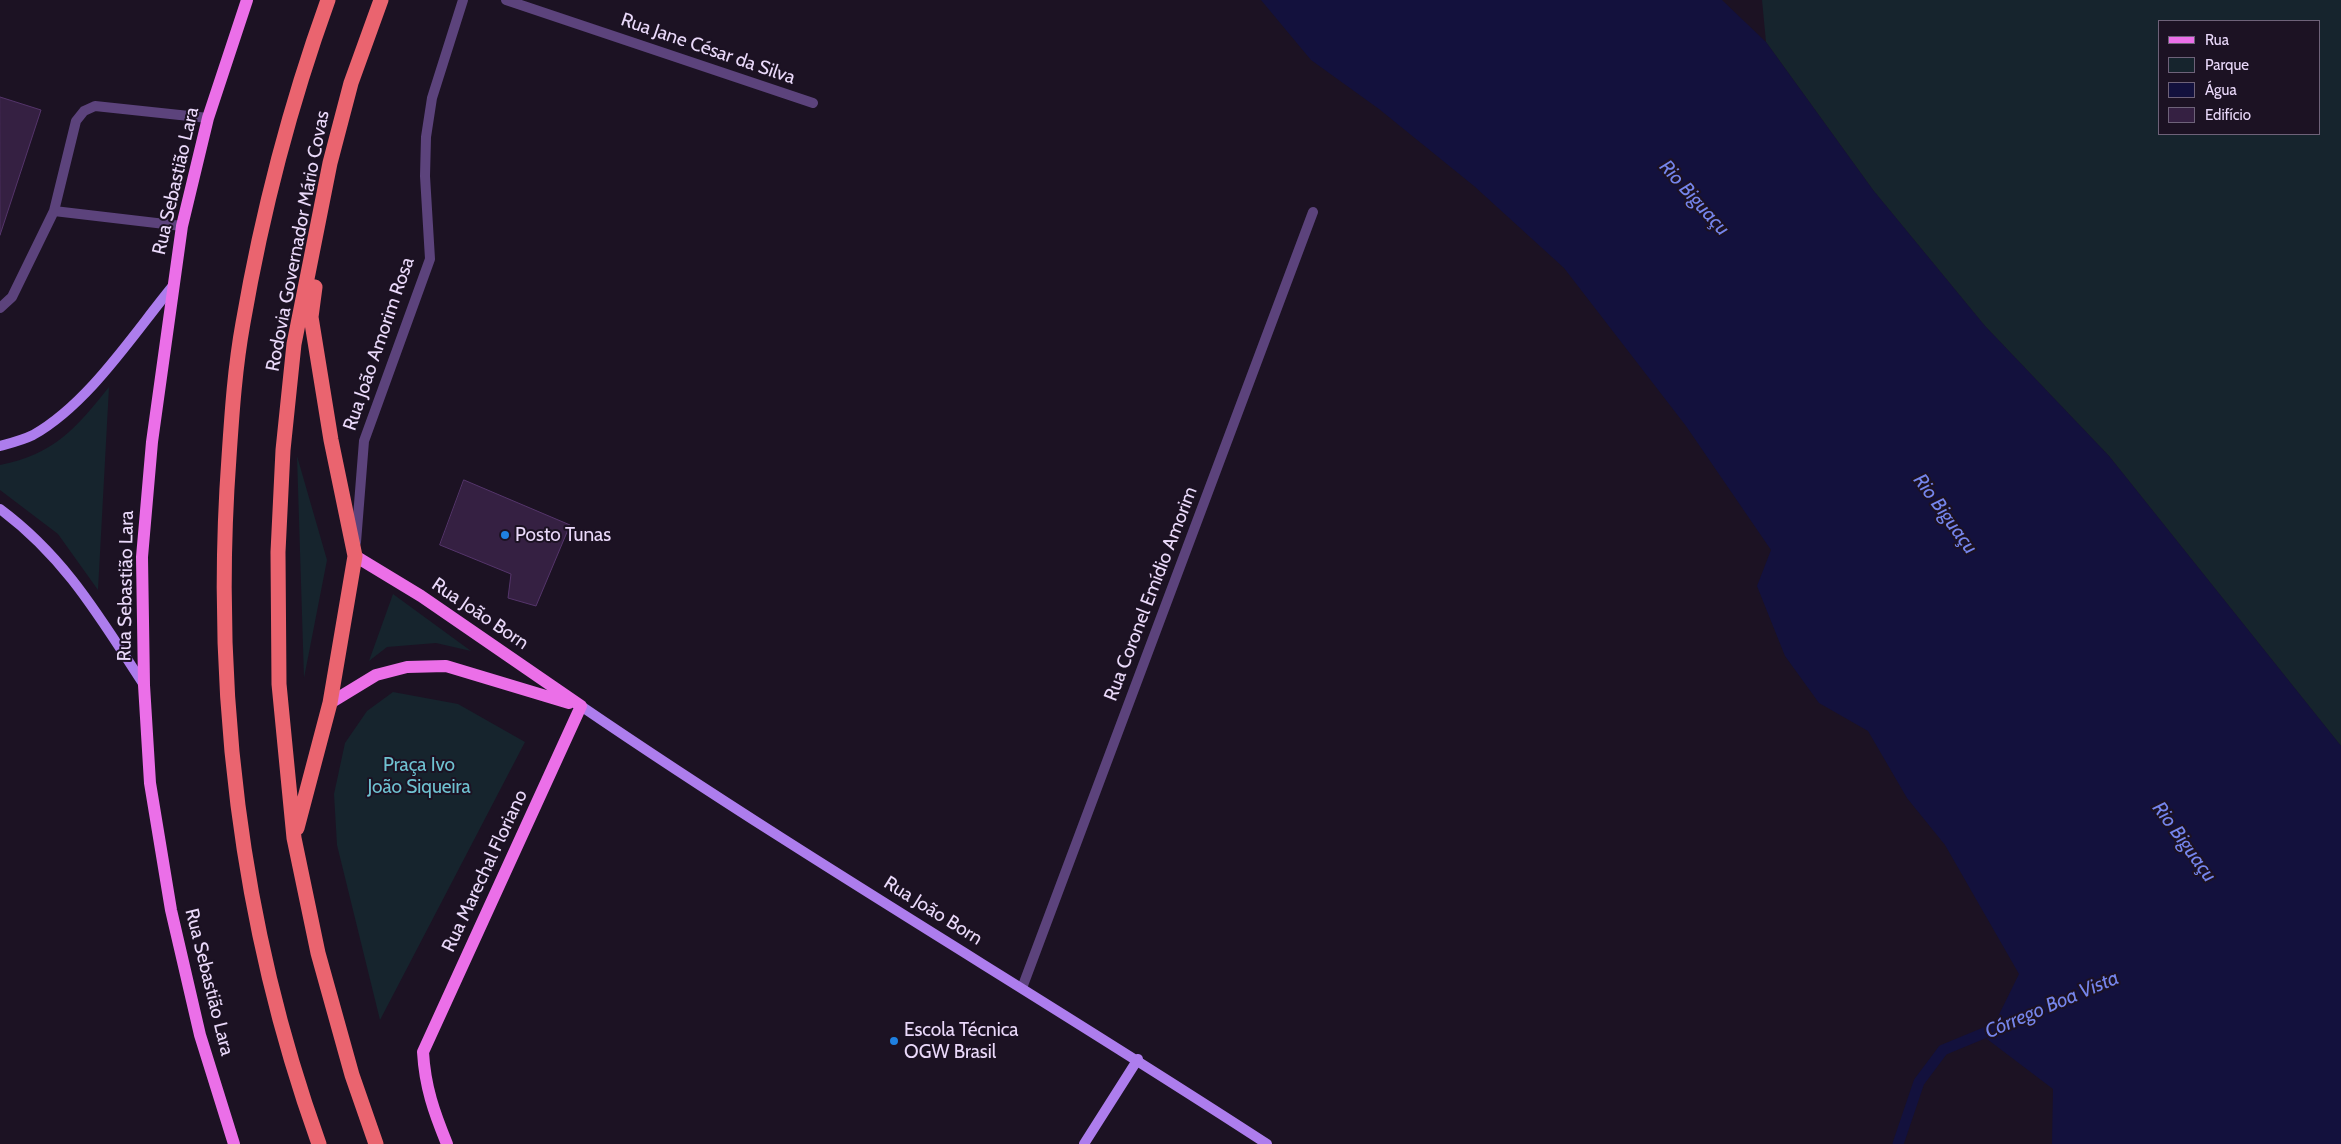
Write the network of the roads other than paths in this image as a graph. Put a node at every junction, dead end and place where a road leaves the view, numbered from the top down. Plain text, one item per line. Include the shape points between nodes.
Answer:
1 (247, 0) edge
2 (328, 0) edge
3 (381, 0) edge
4 (463, 0) edge
5 (506, 0) edge
6 (813, 103) dead end
7 (208, 118) junction
8 (330, 164) junction
9 (54, 211) junction
10 (1313, 212) dead end
11 (182, 226) junction
12 (172, 287) junction
13 (0, 308) edge
14 (0, 446) edge
15 (0, 509) edge
16 (355, 556) junction
17 (144, 686) junction
18 (330, 703) junction
19 (581, 706) junction
20 (294, 838) junction
21 (1022, 988) junction
22 (1138, 1059) junction
23 (234, 1144) edge
24 (319, 1144) edge
25 (376, 1144) edge
26 (447, 1144) edge
27 (1084, 1144) edge
28 (1267, 1144) edge

1 - 7 main road, Rua Sebastião Lara
2 - 24 highway, Rodovia Governador Mário Covas via 289,116 262,220 242,326 223,532 223,638 242,837 282,1028
3 - 8 highway, Rodovia Governador Mário Covas via 351,83
4 - 16 street, Rua João Amorim Rosa via 432,98 426,137 424,176 430,259 364,441
5 - 6 street, Rua Jane César da Silva
7 - 9 street via 95,106 84,111 76,121
7 - 11 main road, Rua Sebastião Lara
8 - 16 highway via 311,317 331,440
8 - 20 highway, Rodovia Governador Mário Covas via 294,344 283,450 278,552 280,684
9 - 11 street
9 - 13 street via 12,297
10 - 21 street, Rua Coronel Emídio Amorim
11 - 12 main road, Rua Sebastião Lara
12 - 14 main road via 78,401 31,436
12 - 17 main road, Rua Sebastião Lara via 152,442 142,557
15 - 17 main road via 28,530 55,557 88,599
16 - 18 highway
16 - 19 main road, Rua João Born via 422,596
17 - 23 main road, Rua Sebastião Lara via 150,783 171,910 200,1035
18 - 19 main road, Rua João Born via 376,675 408,666 446,666
18 - 20 highway
19 - 21 main road, Rua João Born
19 - 26 main road, Rua Marechal Floriano via 423,1052 424,1079
20 - 25 highway, Rodovia Governador Mário Covas via 323,972 352,1075
21 - 22 main road, Rua João Born
22 - 27 main road
22 - 28 main road, Rua João Born

